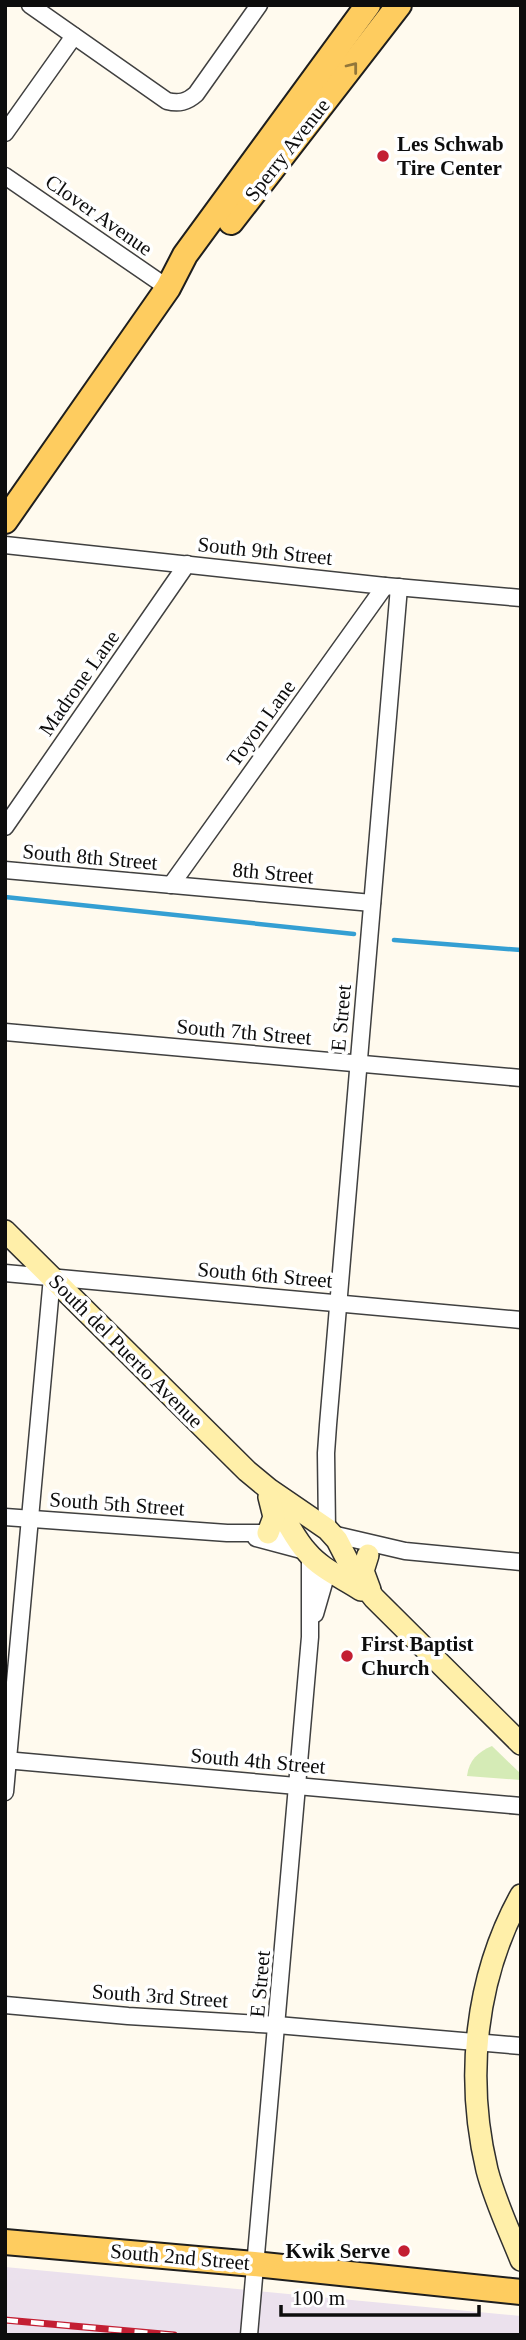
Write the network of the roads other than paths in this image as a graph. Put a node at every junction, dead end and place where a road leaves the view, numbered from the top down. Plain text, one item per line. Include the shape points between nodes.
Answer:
1 (30, 5) edge
2 (259, 5) edge
3 (368, 5) edge
4 (399, 5) edge
5 (74, 36) junction
6 (5, 133) edge
7 (5, 176) edge
8 (168, 288) junction
9 (5, 522) edge
10 (5, 545) edge
11 (187, 564) junction
12 (392, 587) junction
13 (521, 598) edge
14 (5, 827) edge
15 (5, 870) edge
16 (171, 885) junction
17 (372, 903) junction
18 (5, 1032) edge
19 (358, 1063) junction
20 (521, 1078) edge
21 (5, 1231) edge
22 (5, 1273) edge
23 (52, 1277) junction
24 (338, 1303) junction
25 (521, 1320) edge
26 (326, 1453) junction
27 (247, 1471) junction
28 (268, 1495) junction
29 (5, 1517) edge
30 (29, 1519) junction
31 (301, 1523) junction
32 (329, 1531) junction
33 (226, 1532) junction
34 (268, 1533) junction
35 (405, 1551) junction
36 (307, 1553) junction
37 (368, 1555) junction
38 (521, 1562) edge
39 (336, 1563) junction
40 (379, 1603) junction
41 (310, 1637) junction
42 (521, 1744) edge
43 (7, 1761) edge
44 (297, 1786) junction
45 (5, 1792) edge
46 (516, 1803) edge
47 (521, 1895) edge
48 (5, 2005) edge
49 (277, 2025) junction
50 (477, 2042) junction
51 (521, 2046) edge
52 (5, 2242) edge
53 (521, 2260) edge
54 (254, 2264) junction
55 (521, 2292) edge
56 (249, 2335) edge

1 - 5 street
2 - 5 street via 197,94 182,103 167,101
3 - 8 main road, Sperry Avenue via 185,256
8 -> 4 main road, Sperry Avenue via 196,267
5 - 6 street
7 - 8 street, Clover Avenue
8 - 9 main road, Sperry Avenue
10 - 11 street, South 9th Street
11 - 12 street, South 9th Street
11 - 14 street, Madrone Lane
12 - 13 street, South 9th Street
12 - 16 street, Toyon Lane
12 - 17 street, E Street
15 - 16 street, South 8th Street
16 - 17 street, 8th Street
17 - 19 street, E Street
18 - 19 street, South 7th Street
19 - 20 street, South 7th Street
19 - 24 street, E Street
21 - 23 street, South del Puerto Avenue
22 - 23 street, South 6th Street
23 - 24 street, South 6th Street
23 - 27 street, South del Puerto Avenue
23 - 30 street
24 - 25 street, South 6th Street
24 - 26 street, E Street
26 - 31 street, E Street
26 - 32 street, E Street
27 - 28 street, South del Puerto Avenue
27 - 31 street, South del Puerto Avenue
28 - 31 street, South del Puerto Avenue
28 - 34 street via 274,1517
29 - 30 street, South 5th Street
30 - 33 street, South 5th Street
30 - 43 street
31 - 32 street, South del Puerto Avenue
31 - 34 street, South 5th Street
31 - 36 street, South del Puerto Avenue
32 - 35 street
32 - 39 street, South del Puerto Avenue
33 - 34 street, South 5th Street
33 - 36 street, South 5th Street
35 - 37 street
35 - 38 street
36 - 39 street, South del Puerto Avenue
36 - 41 street, E Street
37 - 39 street
37 - 40 street via 363,1571
39 - 40 street, South del Puerto Avenue
39 - 41 street, E Street
40 - 42 street, South del Puerto Avenue
41 - 44 street, E Street
43 - 44 street, South 4th Street
43 - 45 street
44 - 46 street, South 4th Street
44 - 49 street, E Street
47 - 50 street via 489,1972
48 - 49 street, South 3rd Street
49 - 50 street, South 3rd Street
49 - 54 street, E Street
50 - 51 street, South 3rd Street
50 - 53 street via 482,2142 496,2199
52 - 54 main road, South 2nd Street
54 - 55 main road, South 2nd Street
54 - 56 street, E Street

